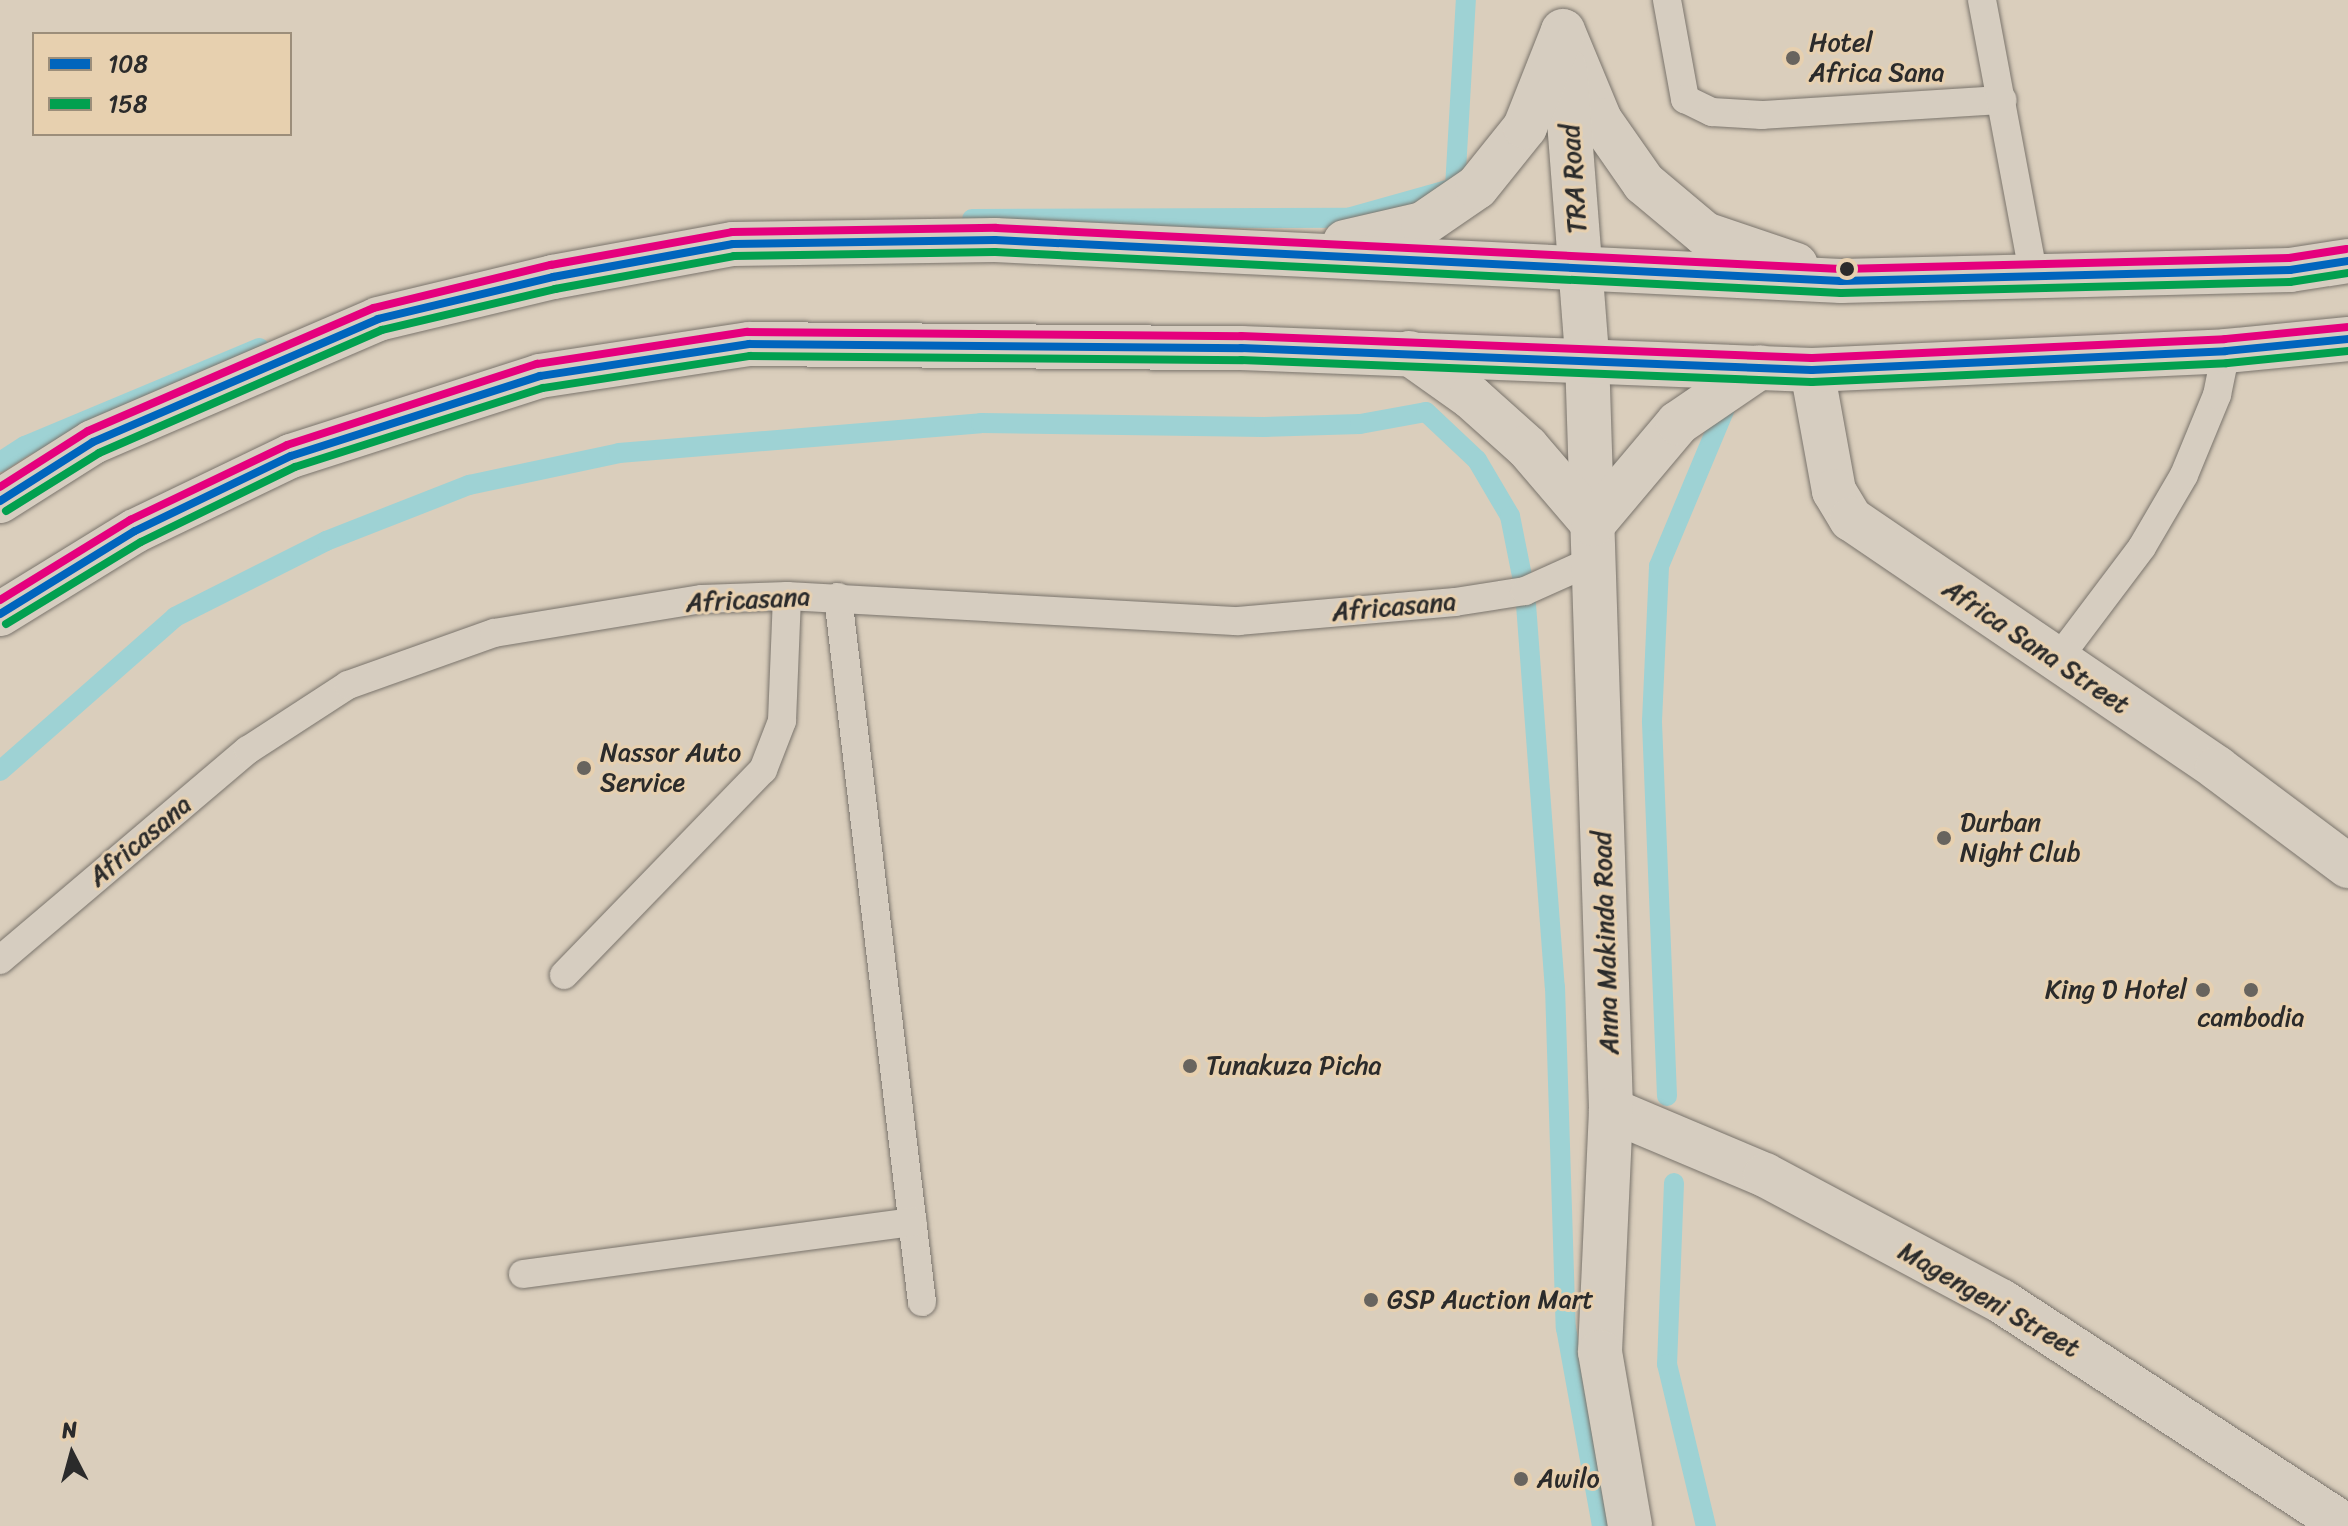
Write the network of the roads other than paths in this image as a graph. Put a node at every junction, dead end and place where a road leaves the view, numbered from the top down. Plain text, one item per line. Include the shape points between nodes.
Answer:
1 (1667, 0) edge
2 (1982, 0) edge
3 (1561, 15) edge
4 (2003, 100) junction
5 (1298, 253) junction
6 (2348, 261) edge
7 (1581, 270) junction
8 (2034, 279) junction
9 (1841, 281) junction
10 (2348, 339) edge
11 (2226, 351) junction
12 (1409, 353) junction
13 (1587, 357) junction
14 (1760, 367) junction
15 (1812, 370) junction
16 (0, 501) edge
17 (1594, 542) junction
18 (787, 596) junction
19 (838, 597) junction
20 (0, 614) edge
21 (2057, 660) junction
22 (2348, 866) edge
23 (0, 960) edge
24 (564, 975) dead end
25 (1611, 1110) junction
26 (913, 1222) junction
27 (523, 1274) dead end
28 (922, 1302) dead end
29 (1630, 1526) edge
30 (2346, 1526) edge

1 - 4 lane via 1685,99 1712,112 1762,115
2 - 4 lane
3 - 5 main road via 1525,127 1477,187 1423,224
3 - 7 main road, TRA Road
3 - 9 main road via 1600,120 1644,183 1705,234
4 - 8 lane
5 - 7 main road
5 - 16 main road via 995,240 733,244 553,277 378,319 279,359 93,442
6 - 8 main road via 2290,270
7 - 9 main road
7 - 13 main road, TRA Road
8 - 9 main road
10 - 11 main road
11 - 15 main road
11 - 21 lane via 2217,395 2184,475 2142,547
12 - 13 main road
12 - 17 main road via 1471,397 1527,447
12 - 20 main road via 749,344 540,376 237,478 135,531
13 - 14 main road
13 - 17 main road, Anna Makinda Road
14 - 15 main road
14 - 17 main road via 1678,423
15 - 21 main road, Africa Sana Street via 1834,491 1851,519
17 - 19 lane, Africasana via 1525,591 1238,621
17 - 25 main road, Anna Makinda Road
18 - 19 lane, Africasana
18 - 23 lane, Africasana via 702,599 494,633 348,685 248,750
18 - 24 lane via 782,721 763,770
19 - 26 lane
21 - 22 main road, Africa Sana Street via 2217,768
25 - 29 main road, Anna Makinda Road via 1600,1352
25 - 30 main road, Magengeni Street via 1765,1175 2001,1301
26 - 27 lane
26 - 28 lane

